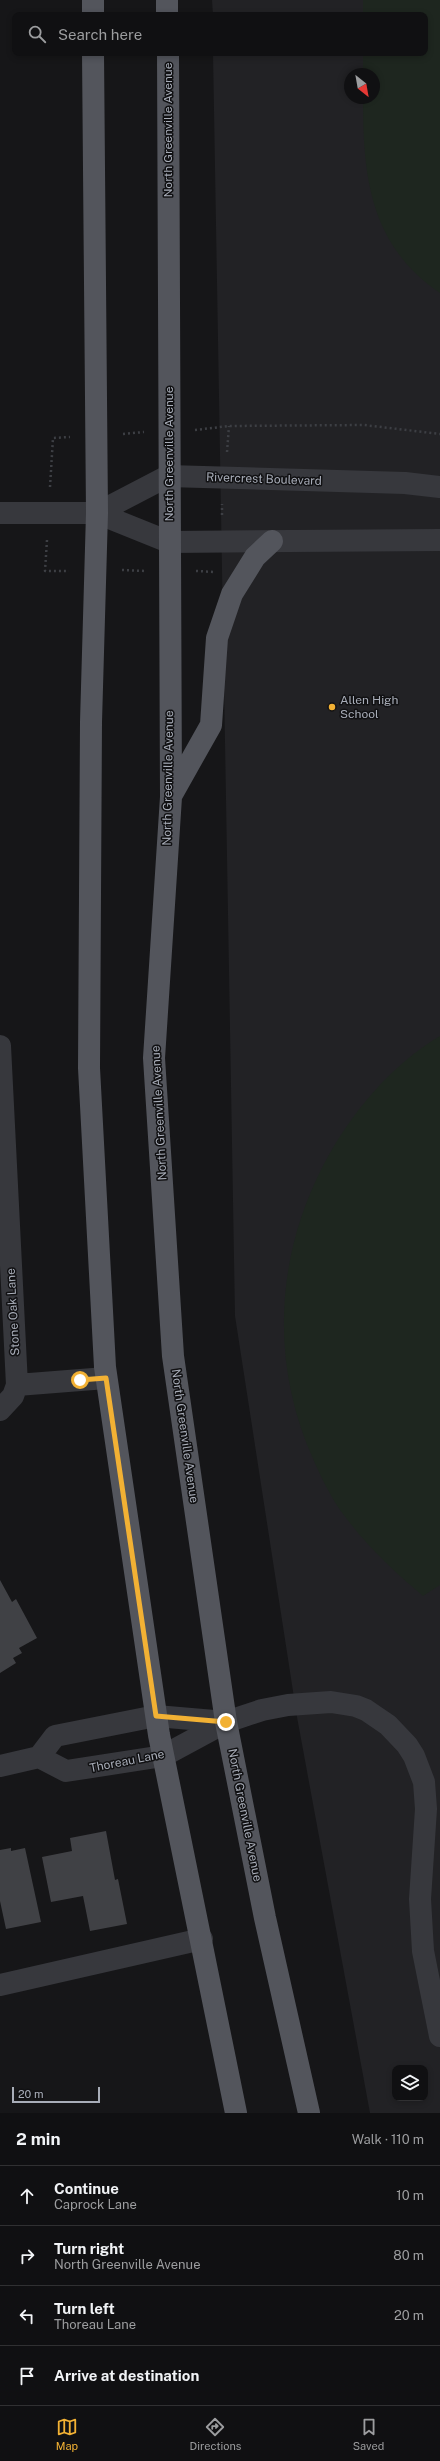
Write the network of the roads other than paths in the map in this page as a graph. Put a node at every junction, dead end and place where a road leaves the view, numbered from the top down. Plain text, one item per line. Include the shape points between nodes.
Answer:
1 (93, 0) edge
2 (167, 0) edge
3 (93, 12) edge
4 (167, 12) edge
5 (93, 56) edge
6 (168, 56) edge
7 (168, 476) junction
8 (440, 487) edge
9 (0, 513) edge
10 (97, 513) junction
11 (440, 540) edge
12 (272, 541) junction
13 (169, 542) junction
14 (171, 797) junction
15 (0, 1046) edge
16 (106, 1378) junction
17 (16, 1385) junction
18 (0, 1410) edge
19 (156, 1716) junction
20 (226, 1722) junction
21 (163, 1756) junction
22 (39, 1757) junction
23 (0, 1766) edge
24 (202, 1939) junction
25 (0, 1985) edge
26 (440, 2036) edge
27 (236, 2113) edge
28 (309, 2113) edge

1 - 3 main road
2 - 4 main road
5 - 10 main road
6 - 7 main road, North Greenville Avenue
7 - 8 street, Rivercrest Boulevard
7 - 10 street, Rivercrest Boulevard
7 - 13 main road, North Greenville Avenue
9 - 10 street, Rivercrest Boulevard
10 - 13 street, Rivercrest Boulevard
10 - 16 main road via 91,722 89,1068
11 - 12 street, Rivercrest Boulevard
12 - 13 street, Rivercrest Boulevard
12 - 14 main road via 255,557 232,594 217,638 211,726
13 - 14 main road, North Greenville Avenue
14 - 20 main road, North Greenville Avenue via 154,1058 174,1356
15 - 17 street, Stone Oak Lane
16 - 17 street
16 - 19 main road
17 - 18 street via 12,1396
19 - 20 street
19 - 21 main road
19 - 22 street via 55,1736
20 - 21 street, Thoreau Lane
20 - 26 street via 262,1710 288,1705 317,1701 344,1703 366,1710 388,1725 407,1745 420,1769 426,1796 420,1899 422,1944
20 - 28 main road, North Greenville Avenue via 265,1918
21 - 22 street, Thoreau Lane via 66,1771
21 - 24 main road
22 - 23 street
24 - 25 street
24 - 27 main road

